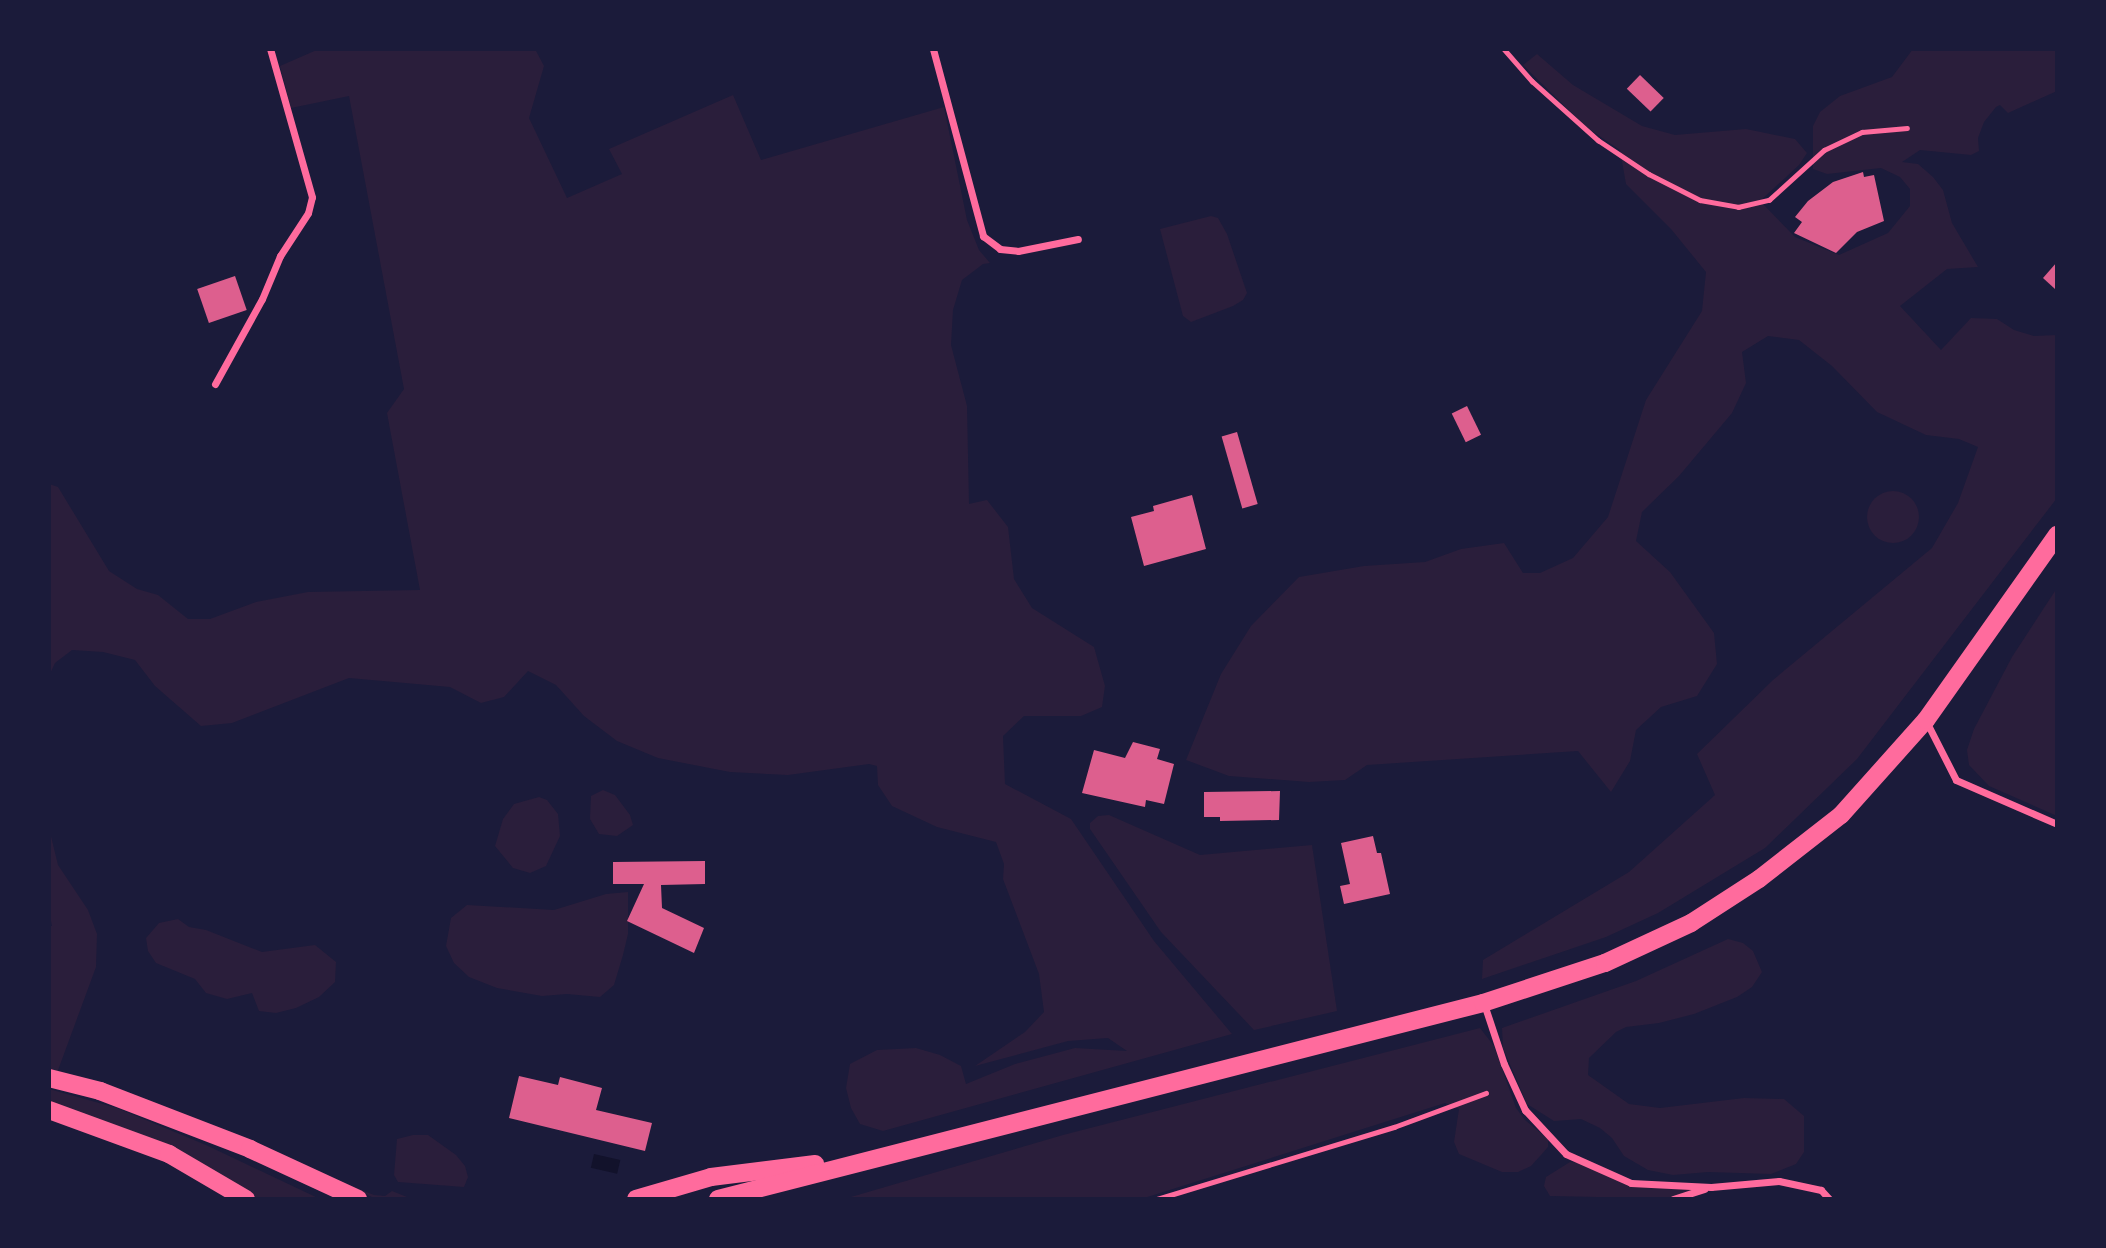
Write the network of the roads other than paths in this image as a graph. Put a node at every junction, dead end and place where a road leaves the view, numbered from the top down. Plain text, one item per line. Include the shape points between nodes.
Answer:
1 (270, 49) edge
2 (933, 49) edge
3 (1079, 239) dead end
4 (215, 384) dead end
5 (2057, 535) edge
6 (1926, 720) junction
7 (2057, 824) edge
8 (1483, 1003) junction
9 (49, 1078) edge
10 (49, 1110) edge
11 (898, 1152) junction
12 (805, 1176) junction
13 (1712, 1187) junction
14 (246, 1199) edge
15 (358, 1199) edge
16 (636, 1199) edge
17 (718, 1199) edge
18 (761, 1199) edge
19 (1673, 1199) edge
20 (1829, 1199) edge

1 - 4 street via 312,197
2 - 3 street via 983,236 1000,249 1018,251
5 - 6 main road
6 - 7 street via 1956,780
6 - 8 main road via 1841,815 1769,872 1691,923 1605,963
8 - 11 main road
8 - 13 street via 1525,1110 1566,1154 1630,1183
9 - 15 main road via 100,1091 250,1149
10 - 14 main road via 169,1154
11 - 12 main road
11 - 16 main road via 711,1177
12 - 17 main road
12 - 18 main road
13 - 19 street
13 - 20 street via 1779,1181 1821,1190

